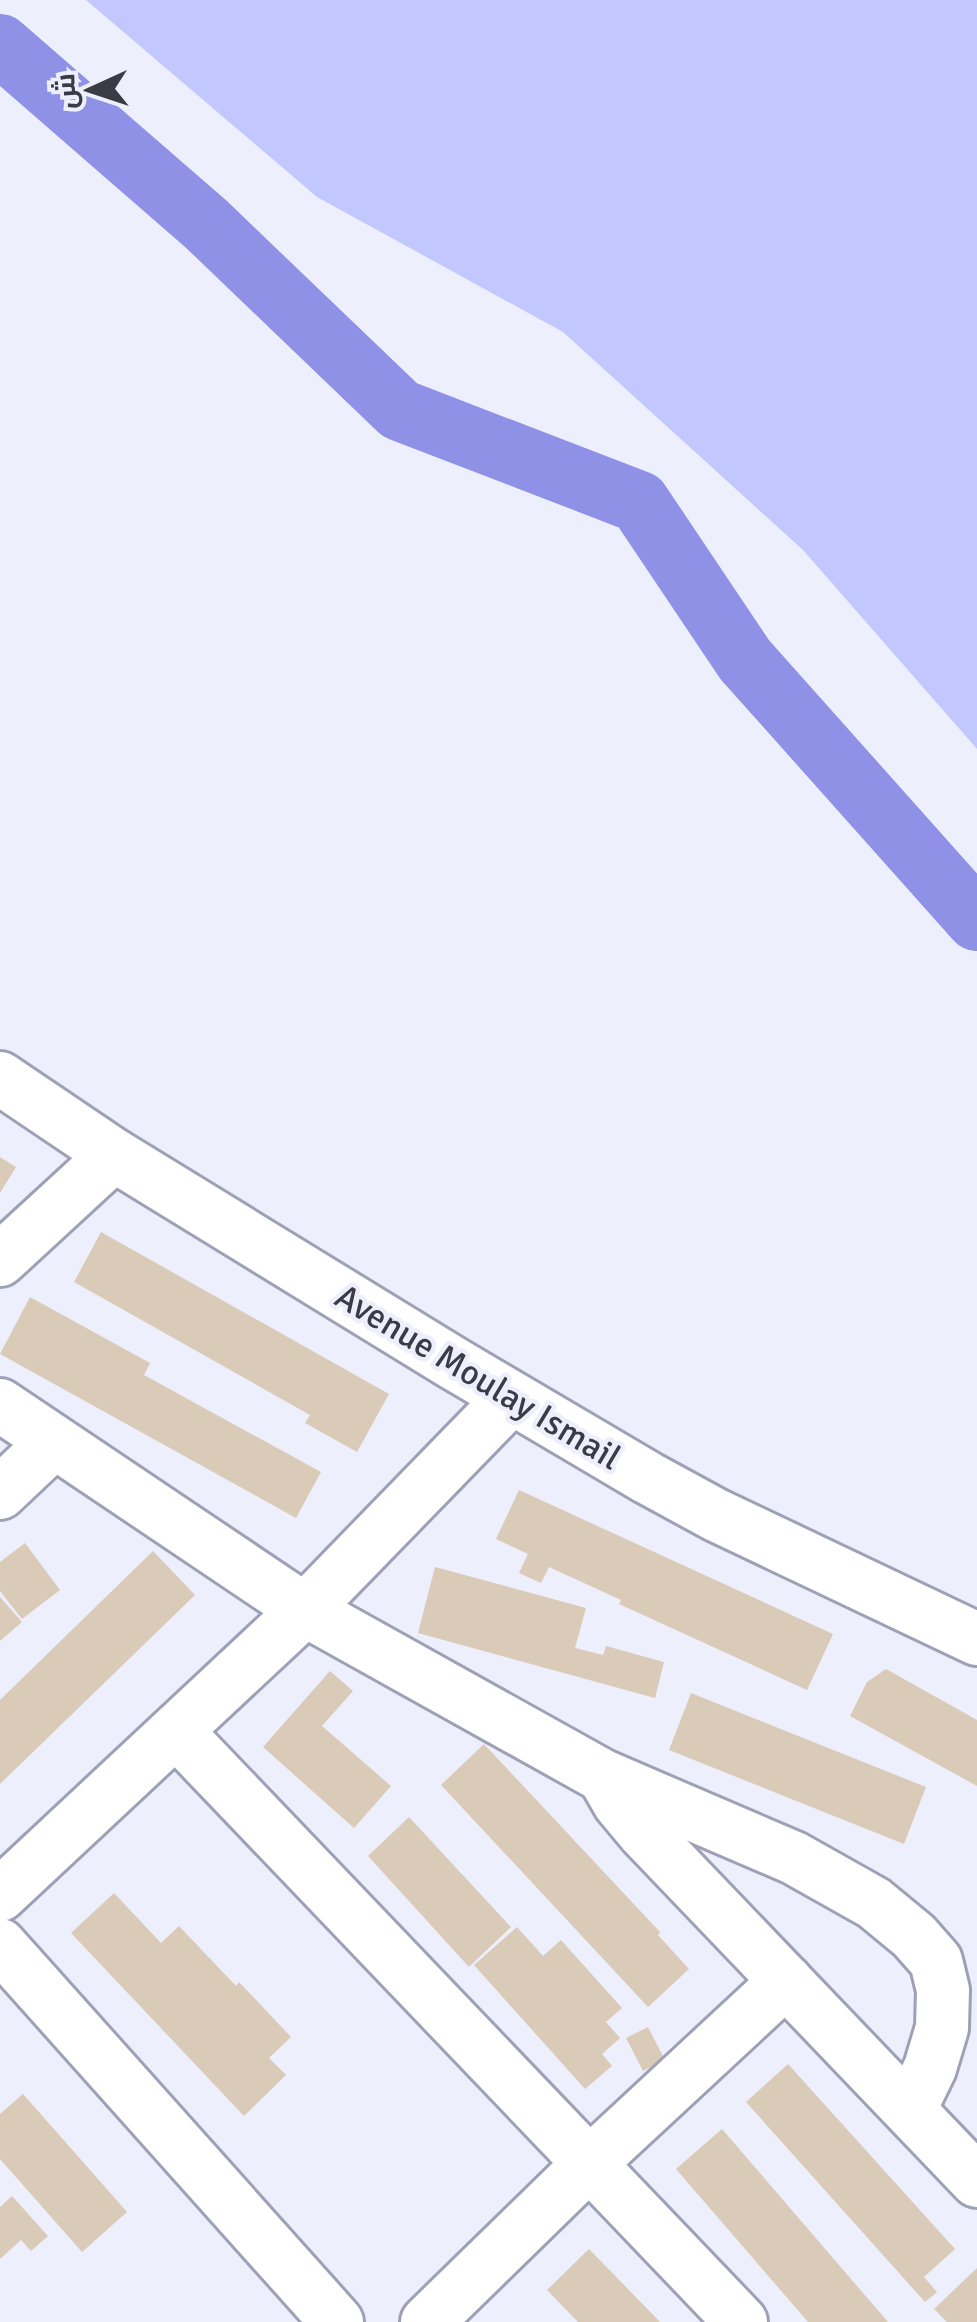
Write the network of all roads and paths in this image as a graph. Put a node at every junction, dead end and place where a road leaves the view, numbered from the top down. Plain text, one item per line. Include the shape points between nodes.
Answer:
1 (0, 1078) edge
2 (114, 1155) junction
3 (0, 1260) edge
4 (512, 1398) junction
5 (0, 1406) edge
6 (54, 1442) junction
7 (0, 1494) edge
8 (305, 1610) junction
9 (977, 1639) edge
10 (176, 1731) junction
11 (603, 1776) junction
12 (0, 1894) edge
13 (0, 1944) edge
14 (786, 1980) junction
15 (910, 2108) junction
16 (590, 2164) junction
17 (977, 2181) edge
18 (336, 2322) edge
19 (427, 2322) edge
20 (741, 2322) edge

1 - 2 street, Avenue Moulay Ismail
2 - 3 street
2 - 4 street, Avenue Moulay Ismail
4 - 8 street
4 - 9 street, Avenue Moulay Ismail via 716,1515
5 - 6 street
6 - 7 street
6 - 8 street
8 - 10 street
8 - 11 street
10 - 12 street
10 - 16 street
11 - 14 street via 631,1818
11 - 15 street via 794,1858 874,1902 914,1936 936,1961 943,1990 942,2028
13 - 18 street
14 - 15 street
14 - 16 street
15 - 17 street
16 - 19 street
16 - 20 street

